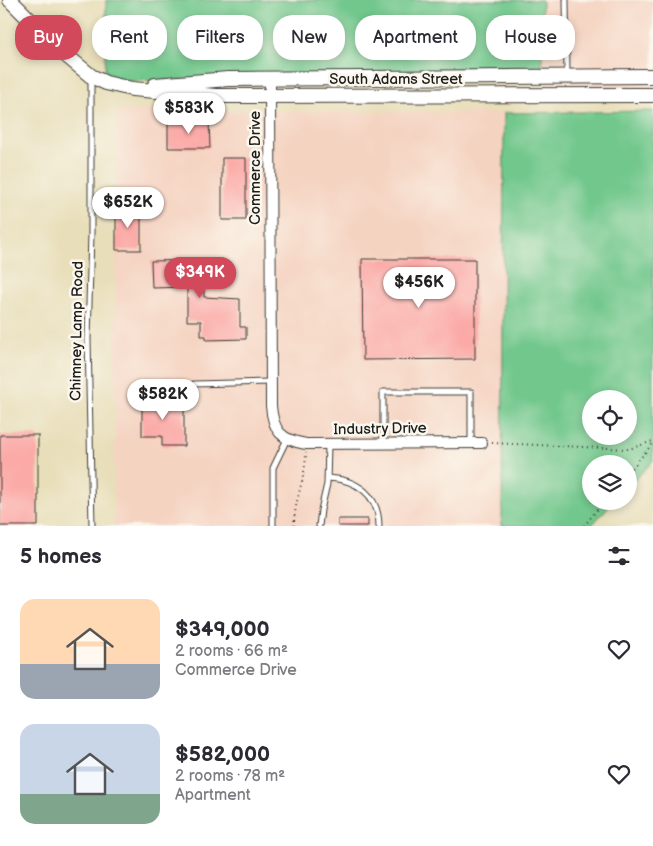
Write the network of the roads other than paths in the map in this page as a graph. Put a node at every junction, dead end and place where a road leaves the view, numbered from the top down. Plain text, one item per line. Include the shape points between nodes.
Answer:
1 (10, 0) edge
2 (566, 0) edge
3 (91, 76) junction
4 (653, 76) edge
5 (567, 78) junction
6 (270, 79) junction
7 (140, 89) junction
8 (653, 94) edge
9 (270, 96) junction
10 (271, 382) junction
11 (194, 384) dead end
12 (284, 437) junction
13 (471, 443) junction
14 (482, 443) road end
15 (383, 444) junction
16 (328, 445) junction
17 (328, 478) junction
18 (92, 526) edge
19 (273, 526) edge
20 (320, 526) edge
21 (379, 526) edge

1 - 3 street, South Adams Street
2 - 5 lane
3 - 7 street, South Adams Street via 120,87
3 - 18 lane, Chimney Lamp Road via 88,348
4 - 5 street, South Adams Street
5 - 6 street, South Adams Street
6 - 7 street, South Adams Street via 157,84
6 - 9 street, Commerce Drive
7 - 9 street, South Adams Street via 216,96
8 - 9 street, South Adams Street
9 - 10 street, Commerce Drive
10 - 11 lane
10 - 12 street, Commerce Drive via 272,416 275,427
12 - 16 street, Industry Drive via 306,444
12 - 19 lane via 273,468
13 - 14 street, Industry Drive
13 - 15 street, Industry Drive
13 - 15 lane via 471,392 383,392
15 - 16 street, Industry Drive
16 - 17 lane
17 - 20 lane
17 - 21 lane via 347,481 370,496 377,506

